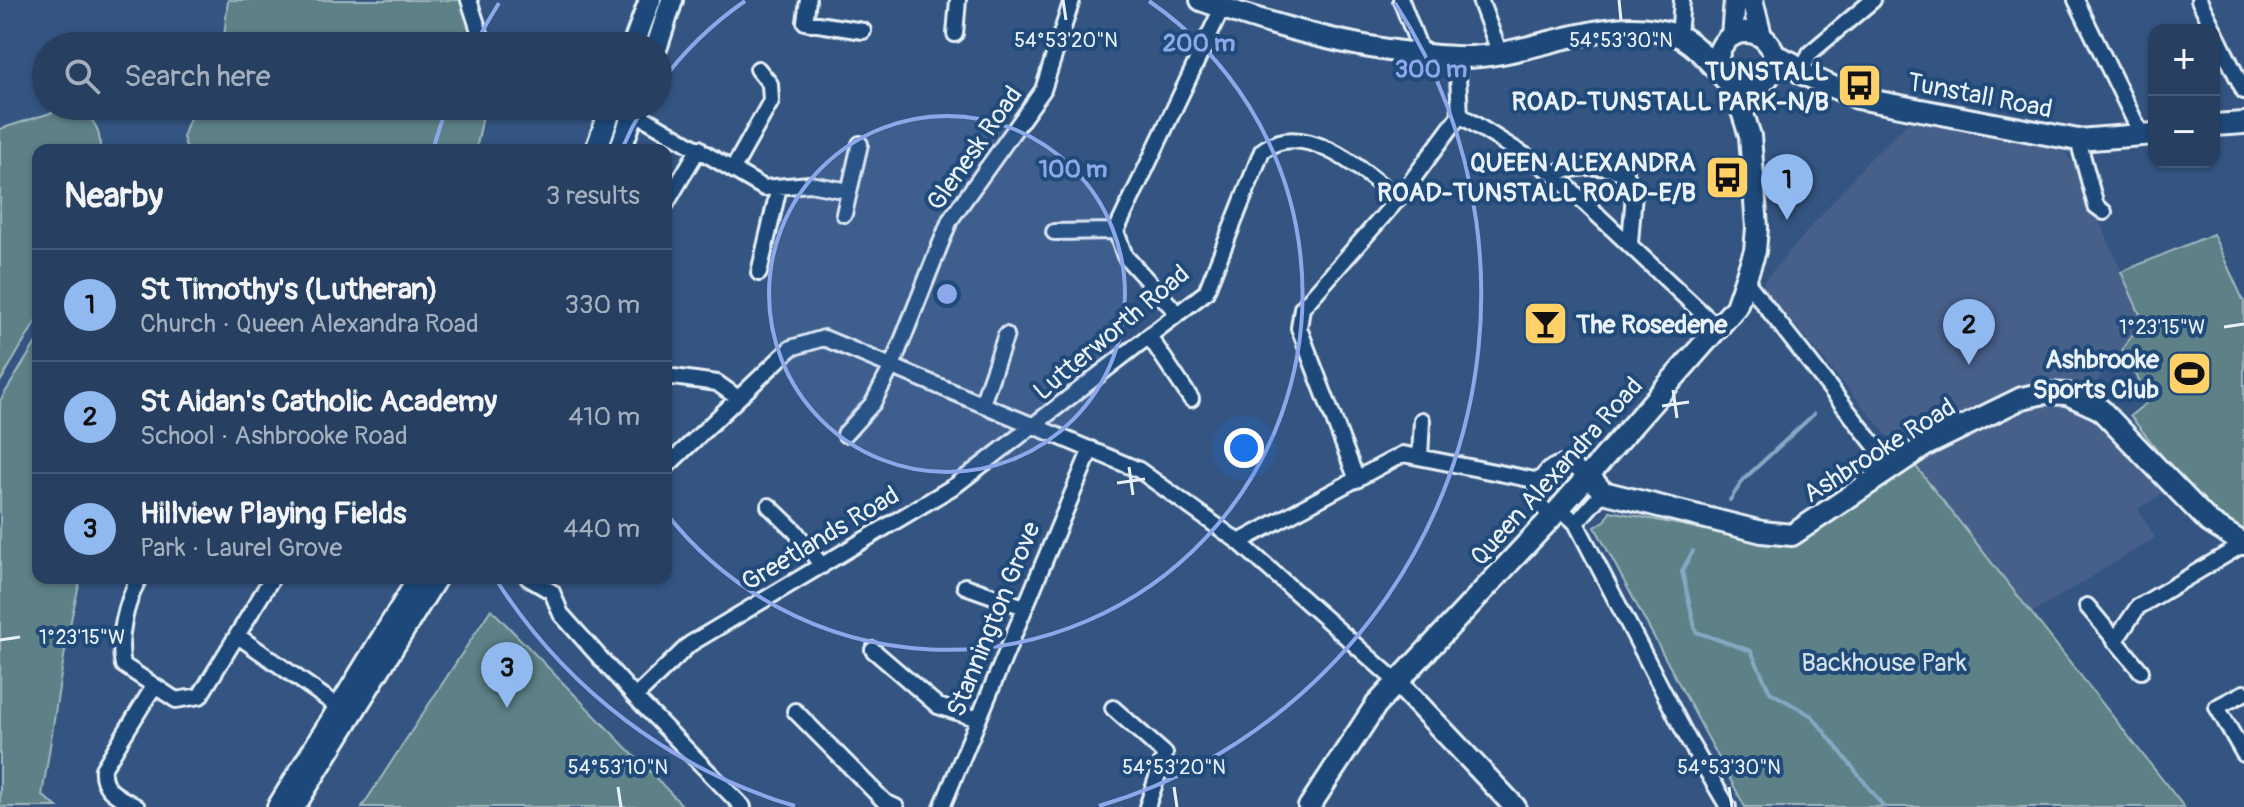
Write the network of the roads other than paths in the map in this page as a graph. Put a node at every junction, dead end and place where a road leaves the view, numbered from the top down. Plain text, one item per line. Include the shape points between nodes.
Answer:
1 (469, 0) edge
2 (650, 0) edge
3 (672, 0) edge
4 (808, 0) edge
5 (958, 0) edge
6 (1072, 0) edge
7 (1201, 0) edge
8 (1401, 0) edge
9 (1480, 0) edge
10 (1682, 0) edge
11 (1735, 0) edge
12 (1752, 0) edge
13 (1873, 0) edge
14 (2076, 0) edge
15 (2199, 0) edge
16 (1222, 8) junction
17 (2211, 24) edge
18 (863, 31) dead end
19 (479, 32) edge
20 (638, 32) edge
21 (662, 32) edge
22 (955, 34) dead end
23 (1761, 36) junction
24 (1682, 39) junction
25 (1728, 39) junction
26 (2220, 42) edge
27 (1421, 52) junction
28 (1500, 54) junction
29 (1774, 55) junction
30 (1457, 57) junction
31 (758, 69) dead end
32 (1801, 73) junction
33 (1764, 82) junction
34 (1731, 84) junction
35 (2244, 91) edge
36 (1460, 115) junction
37 (616, 120) edge
38 (623, 120) edge
39 (646, 120) edge
40 (2244, 123) edge
41 (2220, 125) edge
42 (2148, 135) edge
43 (1750, 136) junction
44 (2078, 140) junction
45 (600, 144) edge
46 (621, 144) edge
47 (860, 144) dead end
48 (699, 148) junction
49 (733, 169) junction
50 (1553, 173) junction
51 (779, 187) junction
52 (848, 191) junction
53 (672, 194) edge
54 (1398, 199) junction
55 (2104, 212) dead end
56 (844, 214) dead end
57 (1116, 231) junction
58 (1054, 232) dead end
59 (1630, 243) junction
60 (759, 273) dead end
61 (1746, 281) junction
62 (1177, 313) junction
63 (1718, 328) junction
64 (1006, 335) dead end
65 (1149, 336) junction
66 (892, 366) junction
67 (672, 377) edge
68 (738, 398) junction
69 (1191, 399) dead end
70 (982, 404) junction
71 (1422, 420) dead end
72 (1036, 426) junction
73 (845, 434) dead end
74 (1091, 449) junction
75 (1420, 457) junction
76 (672, 461) edge
77 (1891, 466) junction
78 (1357, 480) junction
79 (1540, 481) junction
80 (1596, 484) junction
81 (769, 506) dead end
82 (1556, 513) junction
83 (1576, 523) junction
84 (1239, 542) junction
85 (2244, 544) edge
86 (822, 566) junction
87 (137, 584) edge
88 (268, 584) edge
89 (416, 584) edge
90 (432, 584) edge
91 (556, 585) edge
92 (965, 586) dead end
93 (2087, 606) dead end
94 (1024, 607) junction
95 (238, 636) junction
96 (2115, 641) junction
97 (873, 650) dead end
98 (2141, 671) dead end
99 (1397, 682) junction
100 (154, 686) junction
101 (2244, 693) edge
102 (635, 697) junction
103 (1113, 708) dead end
104 (795, 711) dead end
105 (346, 712) junction
106 (978, 719) junction
107 (2244, 754) edge
108 (137, 807) edge
109 (278, 807) edge
110 (294, 807) edge
111 (743, 807) edge
112 (896, 807) edge
113 (942, 807) edge
114 (1147, 807) edge
115 (1309, 807) edge
116 (1515, 807) edge
117 (1728, 807) edge

1 - 19 street
2 - 20 street
3 - 21 street
4 - 18 street via 805,22
5 - 22 street
6 - 66 street, Glenesk Road via 1043,90 950,220
7 - 16 street
8 - 27 street
9 - 28 street
10 - 24 street
11 - 25 street, Queen Alexandra Road
12 - 23 street
13 - 32 street via 1810,53
14 - 42 street
15 - 17 street
16 - 27 street via 1344,42
16 - 57 street
23 - 25 street
23 - 29 street
24 - 25 street
24 - 28 street via 1636,29 1610,30
24 - 34 street
25 - 34 street, Queen Alexandra Road via 1719,65
26 - 35 street
27 - 30 street
28 - 30 street
29 - 32 street, Tunstall Road
29 - 33 street, Queen Alexandra Road
30 - 36 street
31 - 49 street via 770,84 771,101
32 - 33 street
32 - 44 street, Tunstall Road via 1858,98
33 - 34 street via 1753,88
33 - 43 street, Queen Alexandra Road
34 - 43 street, Queen Alexandra Road
36 - 50 street
36 - 54 street
37 - 45 street
38 - 46 street
39 - 48 street
40 - 41 street
42 - 44 street, Tunstall Road
43 - 61 street, Queen Alexandra Road via 1757,228
44 - 55 street via 2096,206
47 - 52 street
48 - 49 street
48 - 53 street
49 - 51 street via 764,188
50 - 59 street
50 - 59 street via 1585,165 1626,174 1634,193
51 - 52 street via 810,184
51 - 60 street
52 - 56 street
54 - 62 street, Lutterworth Road via 1344,156 1290,138 1275,141 1262,151 1206,292
54 - 78 street via 1302,308 1299,328
57 - 58 street
57 - 62 street via 1125,256
59 - 63 street
61 - 63 street, Queen Alexandra Road via 1736,307
61 - 77 street
62 - 65 street, Lutterworth Road
63 - 80 street, Queen Alexandra Road
64 - 70 street
65 - 69 street
65 - 72 street, Lutterworth Road
66 - 68 street via 824,338 808,341 791,348
66 - 70 street
66 - 73 street, Glenesk Road via 873,403
67 - 68 street via 717,383
68 - 76 street
70 - 72 street
71 - 75 street
72 - 74 street
72 - 86 street, Greetlands Road via 956,485
74 - 84 street via 1139,470
74 - 94 street, Stannington Grove
75 - 78 street via 1403,454
75 - 79 street
77 - 80 street, Ashbrooke Road via 1792,535 1762,532
77 - 85 street, Ashbrooke Road via 2022,398 2067,394 2100,409 2209,522
78 - 84 street
79 - 80 street via 1548,469 1565,463
79 - 82 street via 1538,501
80 - 82 street, Queen Alexandra Road
80 - 83 street
81 - 86 street
82 - 83 street
82 - 99 street, Queen Alexandra Road
83 - 117 street
84 - 99 street
85 - 96 street via 2138,607
86 - 102 street, Greetlands Road via 690,644
87 - 100 street via 119,650 123,665
88 - 95 street
89 - 105 street
90 - 105 street
91 - 102 street via 561,614
92 - 94 street
93 - 96 street
94 - 106 street, Stannington Grove
95 - 100 street via 200,696 176,700
95 - 105 street
96 - 98 street
97 - 106 street via 938,706
99 - 115 street, Queen Alexandra Road
99 - 116 street
100 - 108 street via 103,769 107,789
101 - 107 street via 2217,707
102 - 111 street
103 - 114 street via 1165,754
104 - 112 street
105 - 109 street
105 - 110 street
106 - 113 street, Stannington Grove

